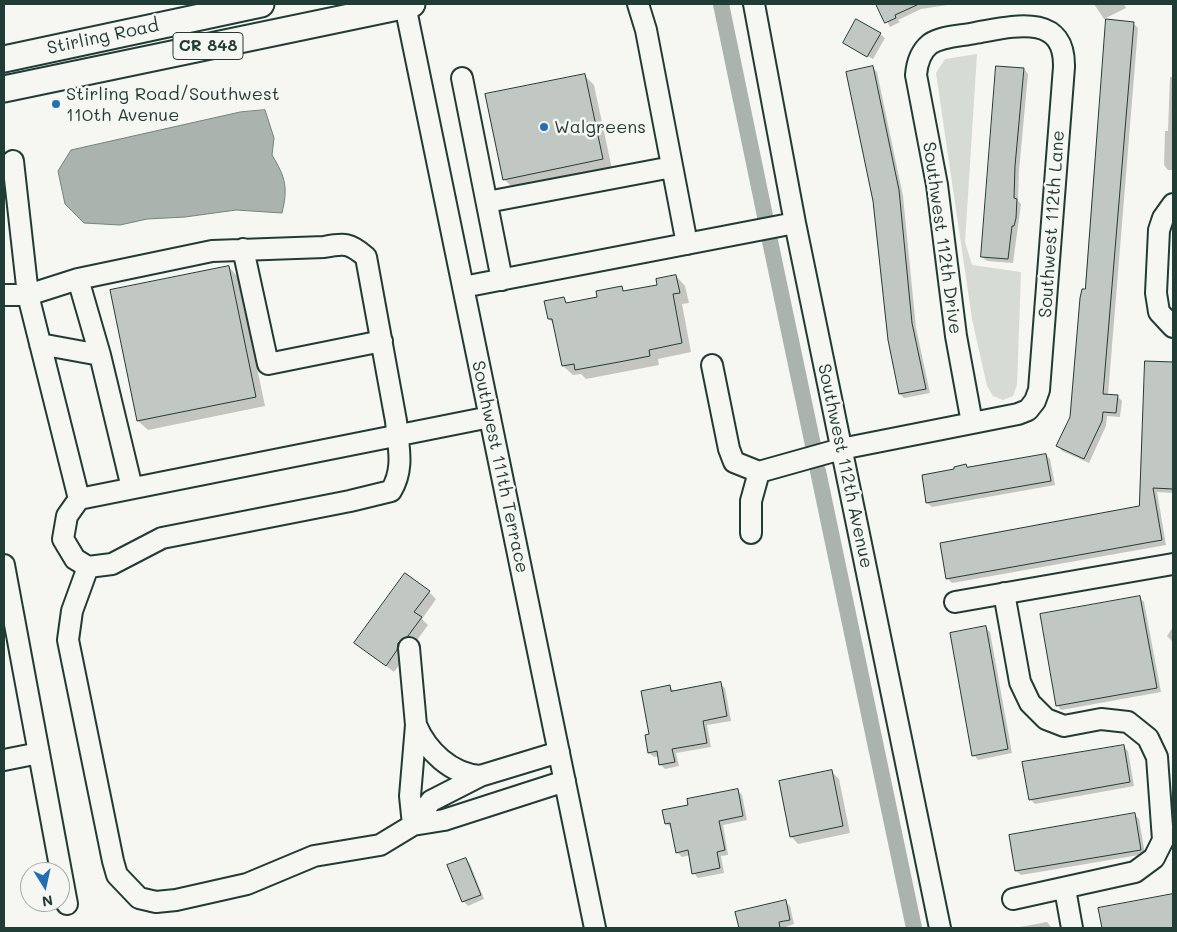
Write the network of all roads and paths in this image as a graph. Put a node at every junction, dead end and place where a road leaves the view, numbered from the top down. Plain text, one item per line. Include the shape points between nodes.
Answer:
1 (262, 4) edge
2 (408, 4) edge
3 (638, 4) edge
4 (754, 4) edge
5 (921, 54) joint
6 (4, 58) edge
7 (462, 78) dead end
8 (4, 89) edge
9 (13, 161) dead end
10 (672, 167) junction
11 (487, 202) junction
12 (1172, 205) edge
13 (795, 223) junction
14 (687, 244) junction
15 (243, 249) junction
16 (78, 279) junction
17 (502, 280) junction
18 (463, 287) junction
19 (4, 295) edge
20 (28, 295) junction
21 (1169, 323) edge
22 (382, 341) junction
23 (40, 344) junction
24 (100, 355) junction
25 (712, 365) dead end
26 (490, 417) junction
27 (972, 424) junction
28 (397, 437) junction
29 (841, 449) junction
30 (759, 472) junction
31 (132, 488) junction
32 (79, 499) junction
33 (751, 533) dead end
34 (1173, 564) edge
35 (4, 566) edge
36 (88, 567) junction
37 (1004, 593) junction
38 (955, 602) dead end
39 (409, 648) dead end
40 (416, 725) junction
41 (559, 752) junction
42 (39, 754) junction
43 (4, 760) edge
44 (480, 776) junction
45 (565, 781) junction
46 (413, 825) junction
47 (58, 862) edge
48 (1065, 890) junction
49 (1013, 899) dead end
50 (595, 928) edge
51 (940, 928) edge
52 (1072, 928) edge

1 - 6 main road, Stirling Road / CR 848
2 - 8 main road, Stirling Road / CR 848
2 - 18 street, Southwest 111th Terrace
3 - 10 street
4 - 13 street, Southwest 112th Avenue
5 - 27 street, Southwest 112th Drive via 916,75 937,185 956,336
5 - 27 street, Southwest 112th Lane via 931,43 939,40 1021,25 1044,29 1055,38 1064,57 1039,390 1028,410
7 - 11 street
9 - 20 street
10 - 11 street
10 - 14 street
11 - 17 street
12 - 21 street via 1159,230 1156,284 1156,303
13 - 14 street
13 - 29 street, Southwest 112th Avenue
14 - 17 street
15 - 16 street via 212,251
15 - 22 street via 352,245 366,257
15 - 22 street via 268,364
16 - 20 street
16 - 24 street
17 - 18 street
18 - 26 street, Southwest 111th Terrace
19 - 20 street
20 - 23 street
22 - 28 street
23 - 24 street
23 - 32 street
24 - 31 street
25 - 30 street via 734,462
26 - 28 street
26 - 41 street, Southwest 111th Terrace
27 - 29 street
28 - 31 street
28 - 36 street via 401,462 398,479 391,491 350,502 162,538 112,564
29 - 30 street
29 - 51 street, Southwest 112th Avenue
30 - 33 street via 751,501
31 - 32 street
32 - 36 street via 67,516 63,539 75,559
34 - 37 street
35 - 42 street
36 - 46 street via 72,611 68,640 113,862 117,875 139,898 156,902 176,900 247,884 314,856 380,845
37 - 38 street
37 - 48 street via 1020,682 1030,703 1046,719 1064,726 1101,719 1128,722 1148,738 1157,757 1163,840 1154,858 1135,872
39 - 40 street
40 - 44 street via 436,755 454,769
40 - 46 street via 410,796
41 - 44 street
41 - 45 street, Southwest 111th Terrace
42 - 43 street
42 - 47 street
44 - 46 street via 430,801
45 - 46 street via 444,820
45 - 50 street, Southwest 111th Terrace
48 - 49 street
48 - 52 street

